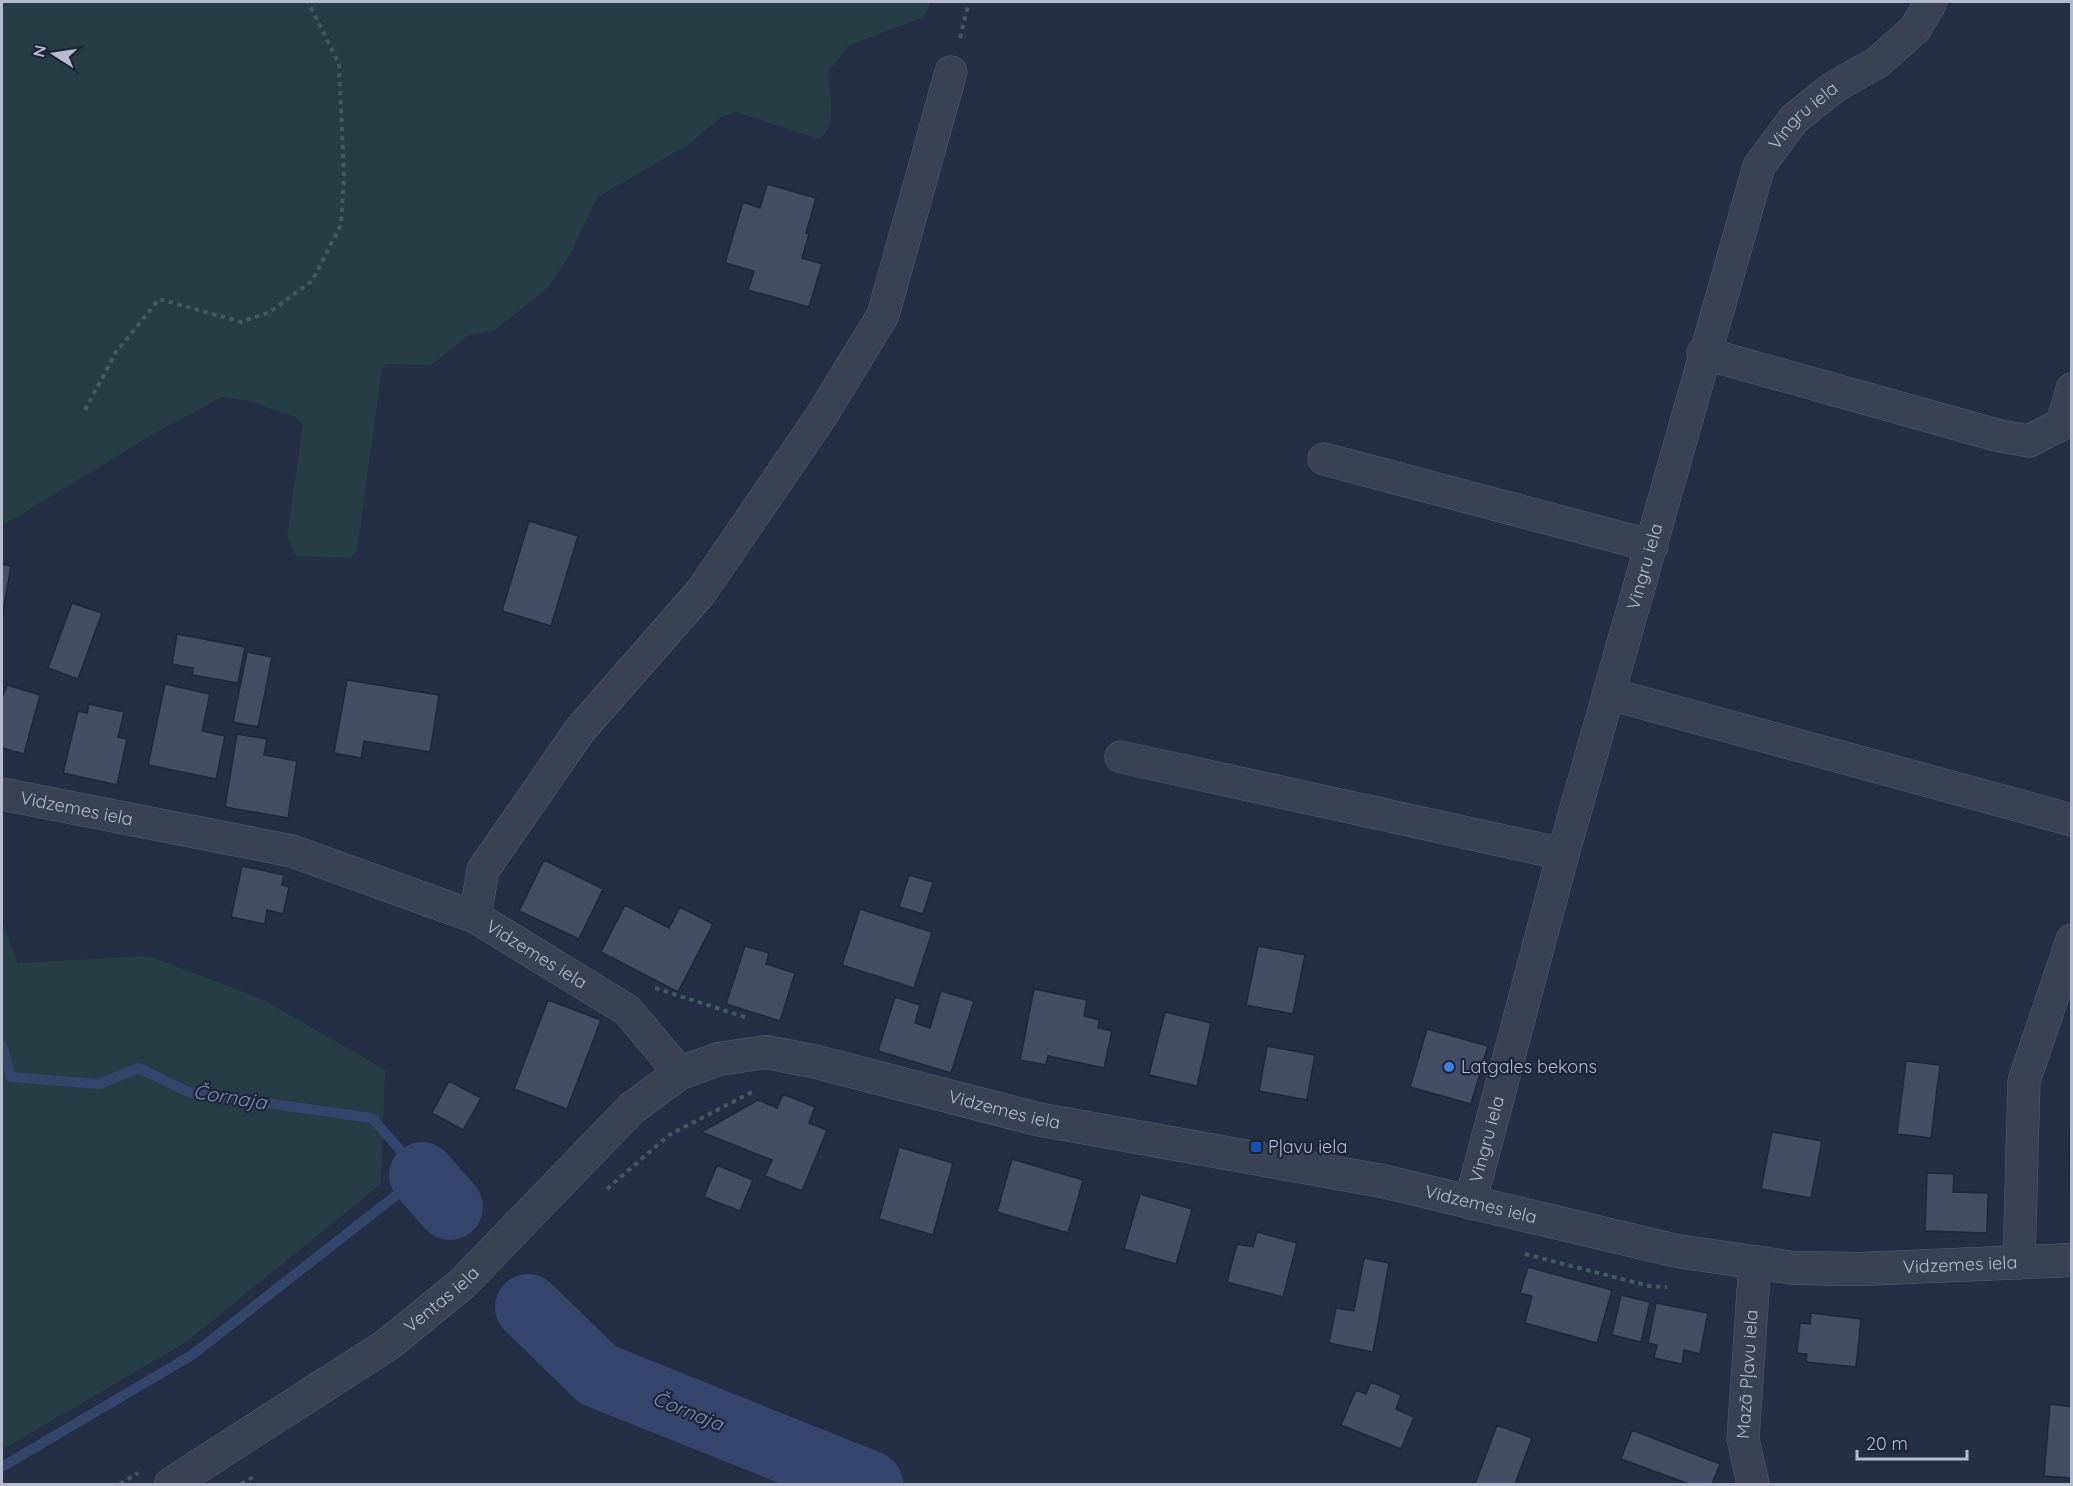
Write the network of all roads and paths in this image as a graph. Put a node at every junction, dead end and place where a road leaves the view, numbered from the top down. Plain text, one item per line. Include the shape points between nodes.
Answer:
1 (308, 2) edge
2 (1931, 2) edge
3 (951, 72) dead end
4 (1703, 354) junction
5 (2072, 389) edge
6 (85, 410) dead end
7 (1324, 459) dead end
8 (1652, 546) junction
9 (1610, 694) junction
10 (1121, 757) dead end
11 (2, 794) edge
12 (2072, 820) edge
13 (1563, 854) junction
14 (474, 916) junction
15 (2072, 940) edge
16 (627, 1010) junction
17 (758, 1022) dead end
18 (680, 1073) junction
19 (1470, 1203) junction
20 (2072, 1260) edge
21 (1755, 1262) junction
22 (2019, 1263) junction
23 (140, 1472) dead end
24 (120, 1485) edge
25 (171, 1485) edge
26 (1753, 1485) edge

1 - 6 path via 339,64 344,176 341,225 312,281 270,312 241,322 159,299 116,352
2 - 4 street, Vingru iela via 1915,29 1878,62 1834,87 1794,119 1759,166
3 - 14 street via 884,315 820,418 701,592 580,730 483,870
4 - 5 street via 2029,441 2062,424
4 - 8 street, Vingru iela
7 - 8 street
8 - 9 street, Vingru iela
9 - 12 street
9 - 13 street, Vingru iela
10 - 13 street
11 - 14 street, Vidzemes iela via 292,851
13 - 19 street, Vingru iela
14 - 16 street, Vidzemes iela
15 - 22 street via 2024,1081
16 - 17 path via 643,984
16 - 18 street, Vidzemes iela
18 - 19 street, Vidzemes iela via 719,1059 766,1052 1037,1119 1382,1181
18 - 25 street, Ventas iela via 632,1108 463,1283 387,1345
19 - 21 street, Vidzemes iela via 1677,1251
20 - 22 street, Vidzemes iela
21 - 22 street, Vidzemes iela via 1794,1268 1861,1269
21 - 26 street, Mazā Pļavu iela via 1743,1439
23 - 24 path

